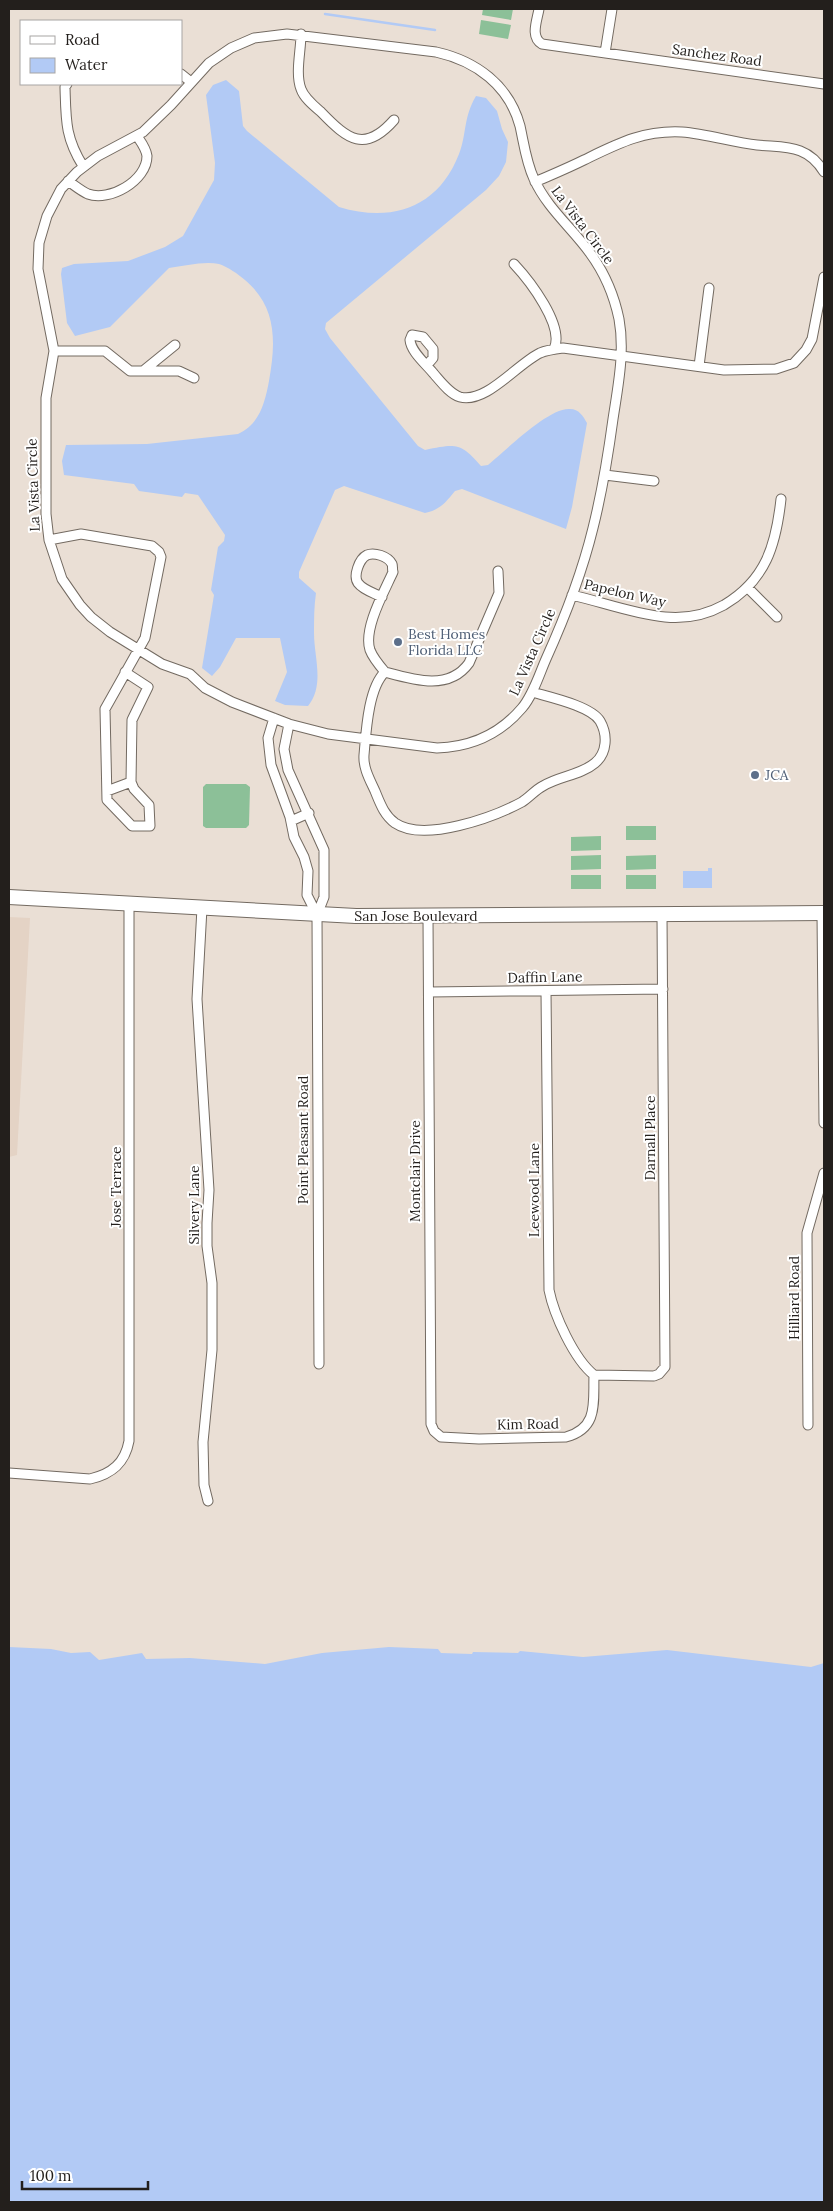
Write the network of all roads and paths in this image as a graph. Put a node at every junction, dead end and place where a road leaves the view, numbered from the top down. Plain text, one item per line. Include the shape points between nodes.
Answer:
1 (539, 9) edge
2 (612, 9) edge
3 (301, 34) junction
4 (605, 53) junction
5 (182, 75) edge
6 (191, 82) junction
7 (824, 84) edge
8 (66, 85) edge
9 (394, 120) dead end
10 (137, 136) junction
11 (83, 166) junction
12 (824, 172) edge
13 (68, 181) junction
14 (535, 182) junction
15 (514, 264) dead end
16 (824, 276) edge
17 (709, 288) dead end
18 (175, 345) dead end
19 (554, 349) junction
20 (54, 352) junction
21 (622, 355) junction
22 (427, 365) dead end
23 (699, 366) junction
24 (143, 371) junction
25 (194, 378) dead end
26 (605, 475) junction
27 (654, 481) dead end
28 (781, 499) dead end
29 (49, 540) junction
30 (498, 570) dead end
31 (748, 588) junction
32 (572, 595) junction
33 (382, 597) junction
34 (776, 617) dead end
35 (139, 649) junction
36 (125, 672) junction
37 (385, 672) junction
38 (532, 692) junction
39 (274, 718) junction
40 (289, 724) junction
41 (366, 739) junction
42 (290, 776) junction
43 (278, 781) junction
44 (131, 782) junction
45 (107, 791) junction
46 (309, 813) junction
47 (291, 821) junction
48 (9, 897) edge
49 (129, 904) junction
50 (202, 908) junction
51 (823, 913) edge
52 (317, 915) junction
53 (662, 915) junction
54 (428, 917) junction
55 (662, 989) junction
56 (546, 991) junction
57 (429, 992) junction
58 (824, 1123) edge
59 (824, 1173) edge
60 (319, 1364) dead end
61 (594, 1375) junction
62 (430, 1424) joint
63 (808, 1425) dead end
64 (9, 1473) edge
65 (208, 1501) dead end

1 - 4 street, Sanchez Road via 534,34 536,41
2 - 4 street
3 - 6 street, La Vista Circle via 254,38 231,48 209,63
3 - 9 street via 301,89 333,124 353,138 364,139 382,134
3 - 14 street, La Vista Circle via 436,52 459,58 482,70 503,91 514,111
4 - 7 street, Sanchez Road
5 - 6 street
6 - 10 street, La Vista Circle
8 - 11 street via 66,126
10 - 11 street, La Vista Circle
10 - 13 street via 145,147 146,165 130,184 102,195 89,194
11 - 13 street, La Vista Circle
12 - 14 street via 806,153 793,148 682,132 655,134 612,145
13 - 20 street, La Vista Circle via 47,216 39,243 38,269
14 - 21 street, La Vista Circle via 601,269 616,308
15 - 19 street via 544,303 555,334
16 - 23 street via 815,331 806,350 794,364 769,370 724,370
17 - 23 street
18 - 24 street
19 - 21 street
19 - 22 street via 531,358 485,393 471,397 453,394
20 - 24 street via 105,351 130,371
20 - 29 street, La Vista Circle via 46,398
21 - 23 street
21 - 26 street, La Vista Circle
24 - 25 street via 179,371
26 - 27 street
26 - 32 street, La Vista Circle via 593,529
28 - 31 street, Papelon Way via 773,544 762,570
29 - 35 street, La Vista Circle via 58,569 80,605 105,628
29 - 35 street via 81,534 152,546 159,552 161,558 148,630
30 - 37 street via 499,593 464,671 446,681
31 - 32 street, Papelon Way via 717,609 684,617 652,614
31 - 34 street
32 - 38 street, La Vista Circle
33 - 33 street via 393,572 392,564 386,558 368,554 362,559 356,582
33 - 37 street via 370,628 369,647
35 - 36 street
35 - 39 street, La Vista Circle via 162,664 190,674 205,688 232,702
36 - 44 street via 148,687 132,720
36 - 45 street via 105,709
37 - 41 street via 373,691
38 - 41 street, La Vista Circle via 524,706 506,724 472,743 437,748
38 - 41 street via 590,711 600,720 605,731 606,743 602,754 595,763 542,786 522,802 476,821 417,829 396,824 383,810 364,766
39 - 40 street, La Vista Circle
39 - 43 street, Point Pleasant Road via 268,750 270,765
40 - 41 street, La Vista Circle
40 - 42 street, Point Pleasant Road via 284,749
42 - 43 street
42 - 46 street, Point Pleasant Road
43 - 47 street, Point Pleasant Road
44 - 45 street
44 - 45 street via 134,790 149,805 150,826 132,826 107,800
46 - 47 street
46 - 52 street, Point Pleasant Road via 324,850 324,897
47 - 52 street, Point Pleasant Road via 308,871 307,895
48 - 49 main road, San Jose Boulevard
49 - 50 main road, San Jose Boulevard
49 - 64 street, Jose Terrace via 130,1441 118,1467 90,1479
50 - 52 main road, San Jose Boulevard
50 - 65 street, Silvery Lane via 197,999 209,1181 207,1246 212,1283 212,1350 203,1442 204,1485
51 - 53 main road, San Jose Boulevard
51 - 58 street
52 - 54 main road, San Jose Boulevard
52 - 60 street, Point Pleasant Road
53 - 54 main road, San Jose Boulevard
53 - 55 street, Darnall Place
54 - 57 street, Montclair Drive
55 - 56 street, Daffin Lane
55 - 61 street, Darnall Place via 665,1367 654,1376
56 - 57 street, Daffin Lane
56 - 61 street, Leewood Lane via 549,1290 566,1335
57 - 62 street, Montclair Drive
59 - 63 street, Hilliard Road via 807,1233
61 - 62 street, Kim Road via 591,1420 577,1434 494,1439 441,1436

